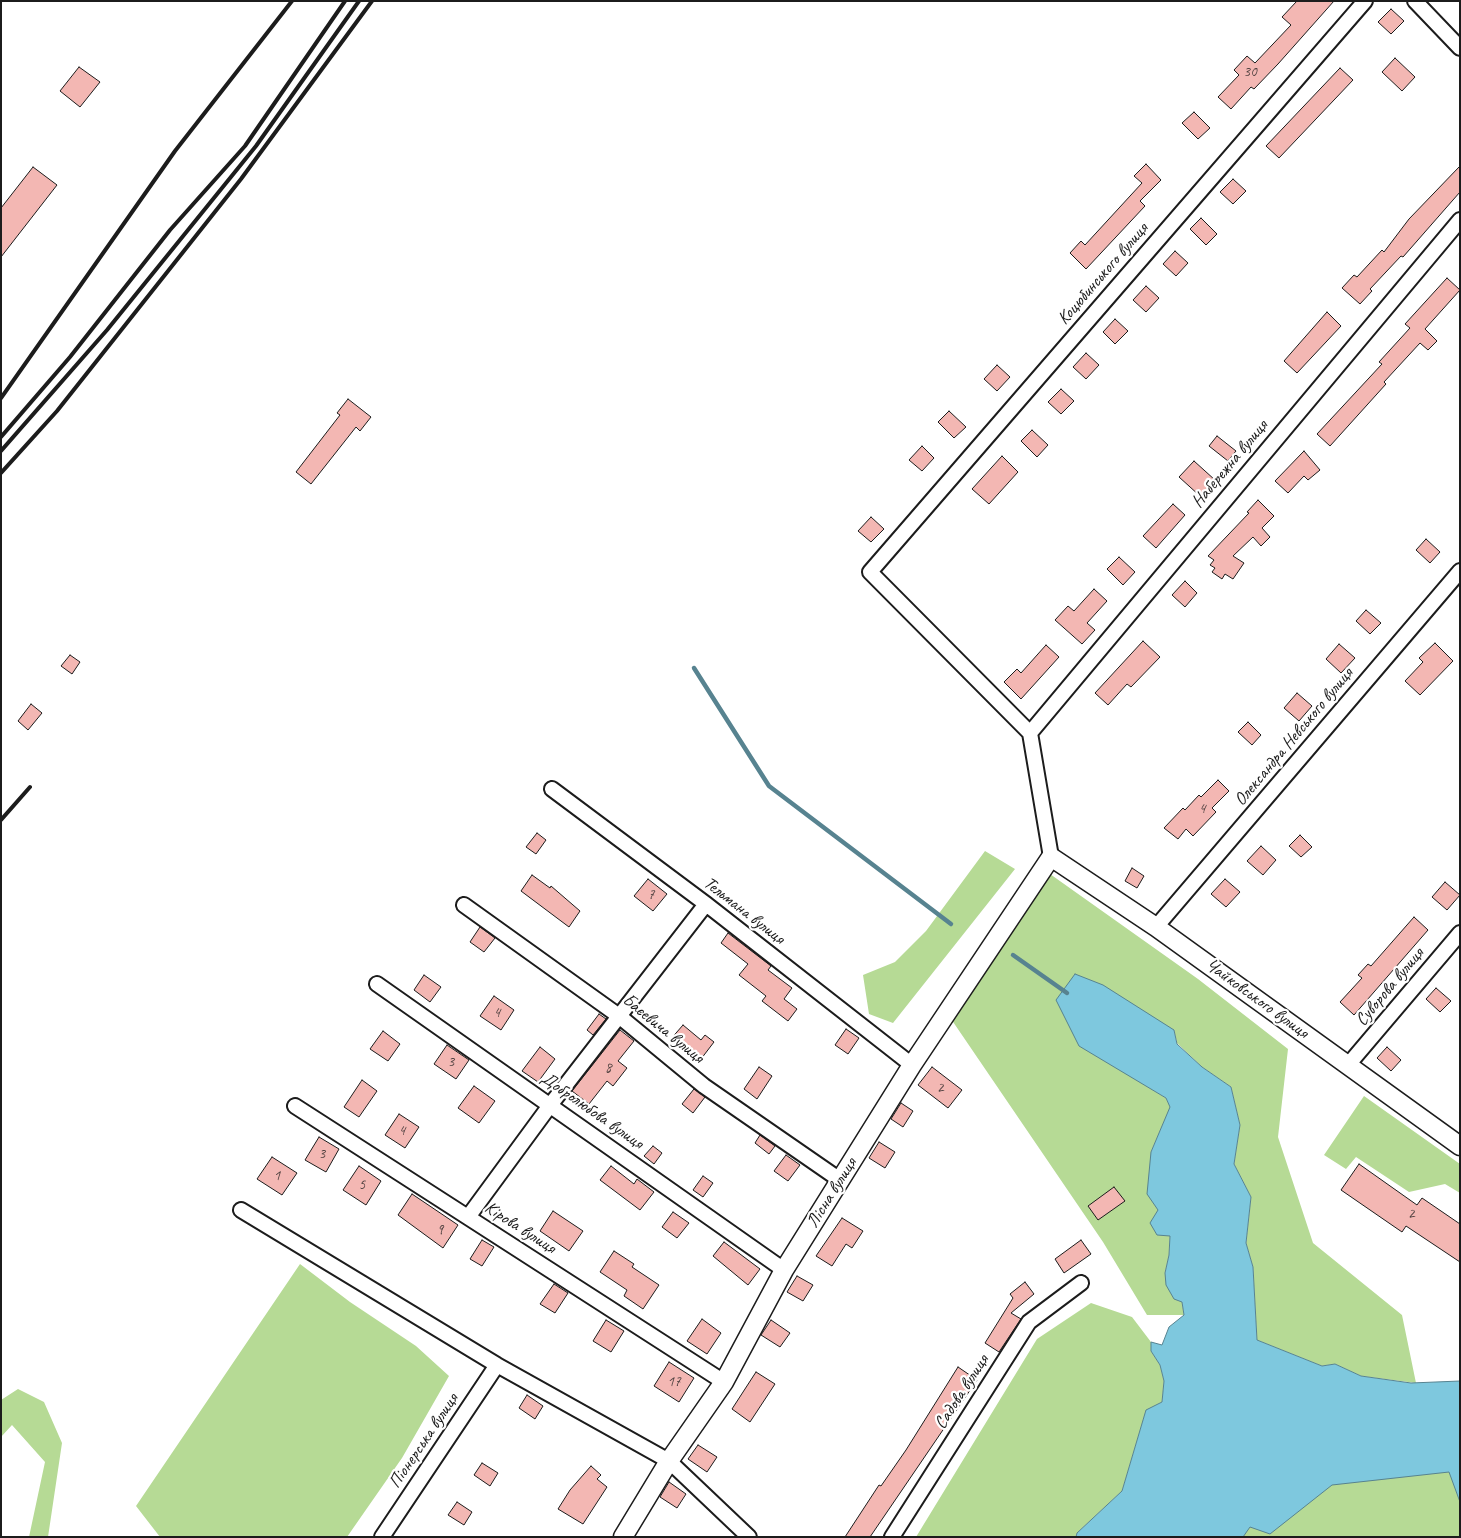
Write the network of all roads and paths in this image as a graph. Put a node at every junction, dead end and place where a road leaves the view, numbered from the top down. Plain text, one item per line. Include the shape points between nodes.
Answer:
1 (1365, 1) edge
2 (1415, 1) edge
3 (1460, 48) edge
4 (1460, 220) edge
5 (1460, 570) edge
6 (1030, 733) junction
7 (552, 789) dead end
8 (1051, 857) junction
9 (706, 904) junction
10 (464, 905) dead end
11 (1156, 927) junction
12 (1460, 932) edge
13 (377, 984) dead end
14 (619, 1016) junction
15 (912, 1065) junction
16 (1348, 1065) junction
17 (551, 1104) junction
18 (296, 1106) dead end
19 (1460, 1146) edge
20 (840, 1180) junction
21 (241, 1210) dead end
22 (468, 1217) junction
23 (784, 1270) junction
24 (1081, 1283) dead end
25 (497, 1366) junction
26 (724, 1382) junction
27 (669, 1461) junction
28 (382, 1537) edge
29 (623, 1537) edge
30 (749, 1537) edge
31 (892, 1537) edge

1 - 6 street, Коцюбинського вулиця via 870,572
2 - 3 street
4 - 6 street, Набережна вулиця
5 - 11 street, Олександра Невського вулиця
6 - 8 street
7 - 9 street, Тельмана вулиця
8 - 11 street, Чайковського вулиця
8 - 15 street, Лісна вулиця
9 - 14 street
9 - 15 street, Тельмана вулиця
10 - 14 street, Баєевича вулиця
11 - 16 street, Чайковського вулиця
12 - 16 street, Суворова вулиця
13 - 17 street, Добролюбова вулиця
14 - 17 street
14 - 20 street, Баєевича вулиця via 704,1086
15 - 20 street, Лісна вулиця
16 - 19 street, Чайковського вулиця
17 - 22 street
17 - 23 street, Добролюбова вулиця
18 - 22 street, Кірова вулиця
20 - 23 street, Лісна вулиця
21 - 25 street
22 - 26 street, Кірова вулиця
23 - 26 street, Лісна вулиця
24 - 31 street, Садова вулиця via 1029,1322
25 - 27 street
25 - 28 street, Піонерська вулиця
26 - 27 street, Лісна вулиця
27 - 29 street, Лісна вулиця
27 - 30 street

